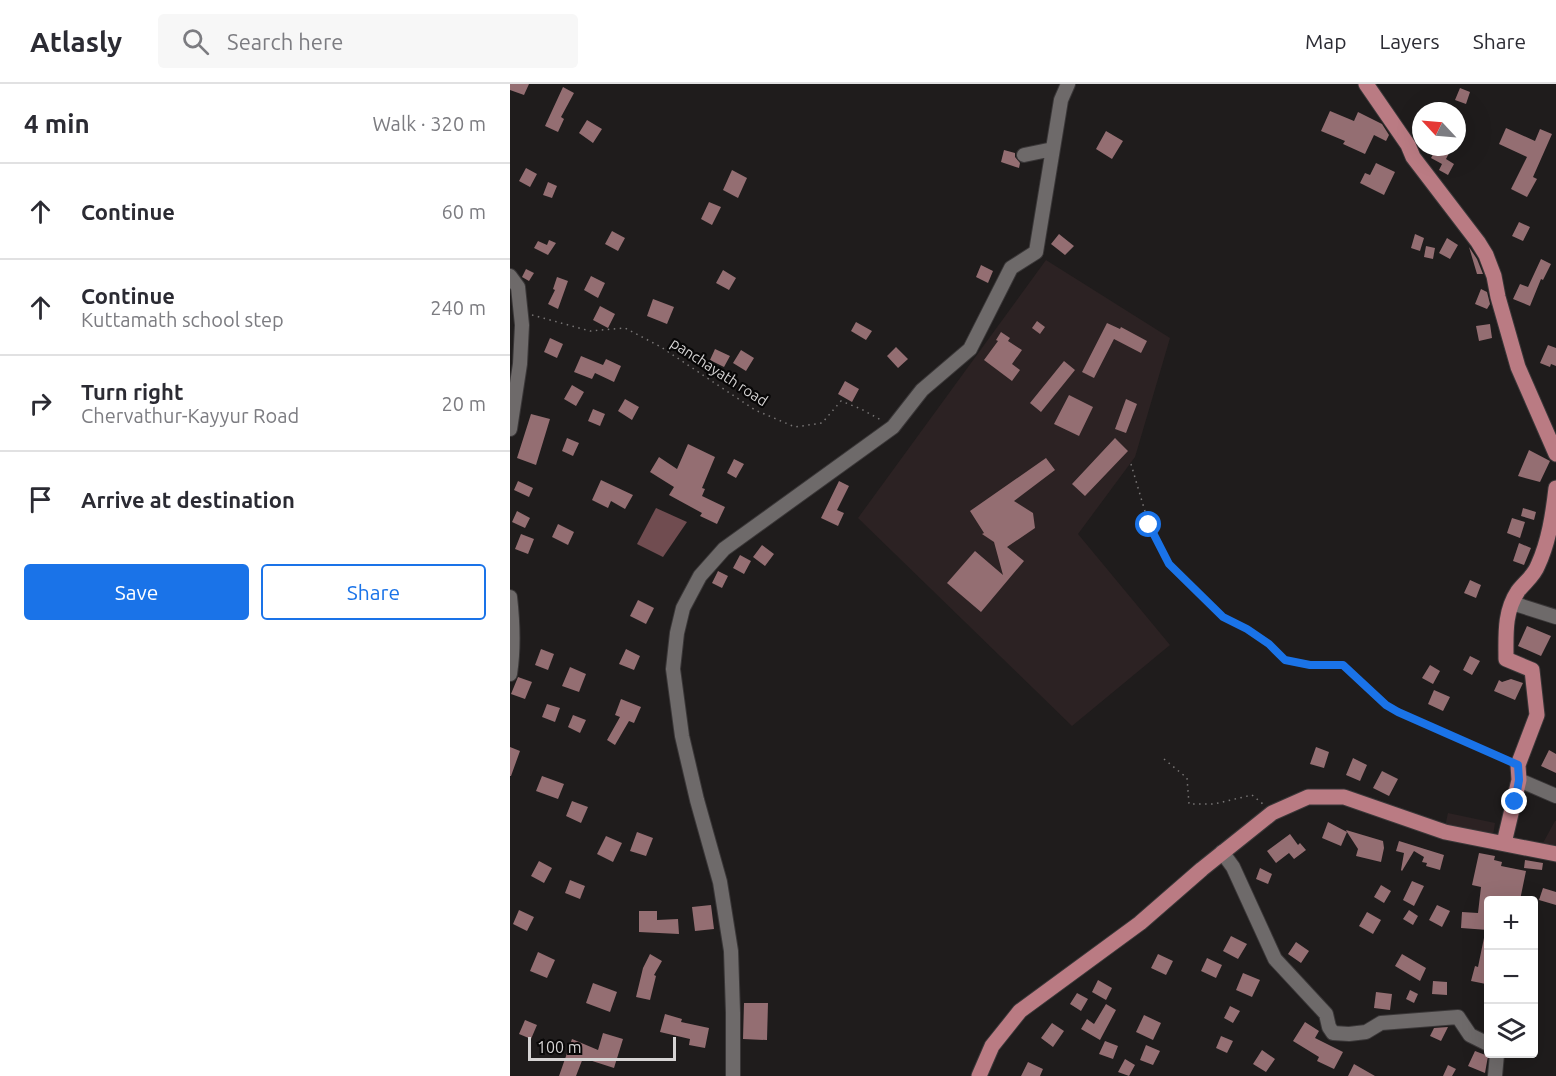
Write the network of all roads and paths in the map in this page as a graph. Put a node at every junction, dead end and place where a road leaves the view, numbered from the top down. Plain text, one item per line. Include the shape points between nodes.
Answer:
1 (1068, 84) edge
2 (1366, 84) edge
3 (1053, 149) junction
4 (1024, 155) dead end
5 (510, 276) edge
6 (521, 314) junction
7 (893, 427) junction
8 (510, 429) edge
9 (1556, 454) edge
10 (1131, 464) dead end
11 (1556, 488) edge
12 (510, 597) edge
13 (1512, 603) junction
14 (1556, 617) edge
15 (510, 674) edge
16 (1164, 759) dead end
17 (1519, 772) junction
18 (1556, 796) edge
19 (1272, 813) junction
20 (1504, 843) junction
21 (1222, 852) junction
22 (1556, 854) edge
23 (1484, 1042) edge
24 (1497, 1058) edge
25 (733, 1076) edge
26 (979, 1076) edge
27 (1495, 1076) edge

1 - 3 street via 1061,100
2 - 9 main road via 1413,157 1486,255 1518,367
3 - 4 street
3 - 7 street via 1036,252 1011,268 970,349 922,390
5 - 6 street via 518,287
6 - 7 path, panchayath road via 590,331 625,328 661,347 755,410 795,427 822,423 841,401
6 - 8 street via 520,364
7 - 25 street via 724,549 700,576 679,624 673,669 682,736 720,882 731,951
10 - 17 path via 1149,525 1169,564 1223,617 1269,644 1285,660 1343,665 1386,705
11 - 13 main road via 1550,529 1538,567
12 - 15 street
13 - 14 street
13 - 17 main road via 1507,618 1506,659 1532,670 1537,715
16 - 19 path via 1187,778 1189,804 1214,804 1252,795
17 - 18 street
17 - 20 main road
19 - 20 main road via 1308,797 1344,797 1445,832
19 - 21 main road
20 - 22 main road
21 - 23 street via 1233,867 1275,959 1326,1014 1333,1033 1366,1032 1381,1023 1458,1017 1470,1035
21 - 26 main road via 1140,923 1020,1011 992,1046
24 - 27 street

